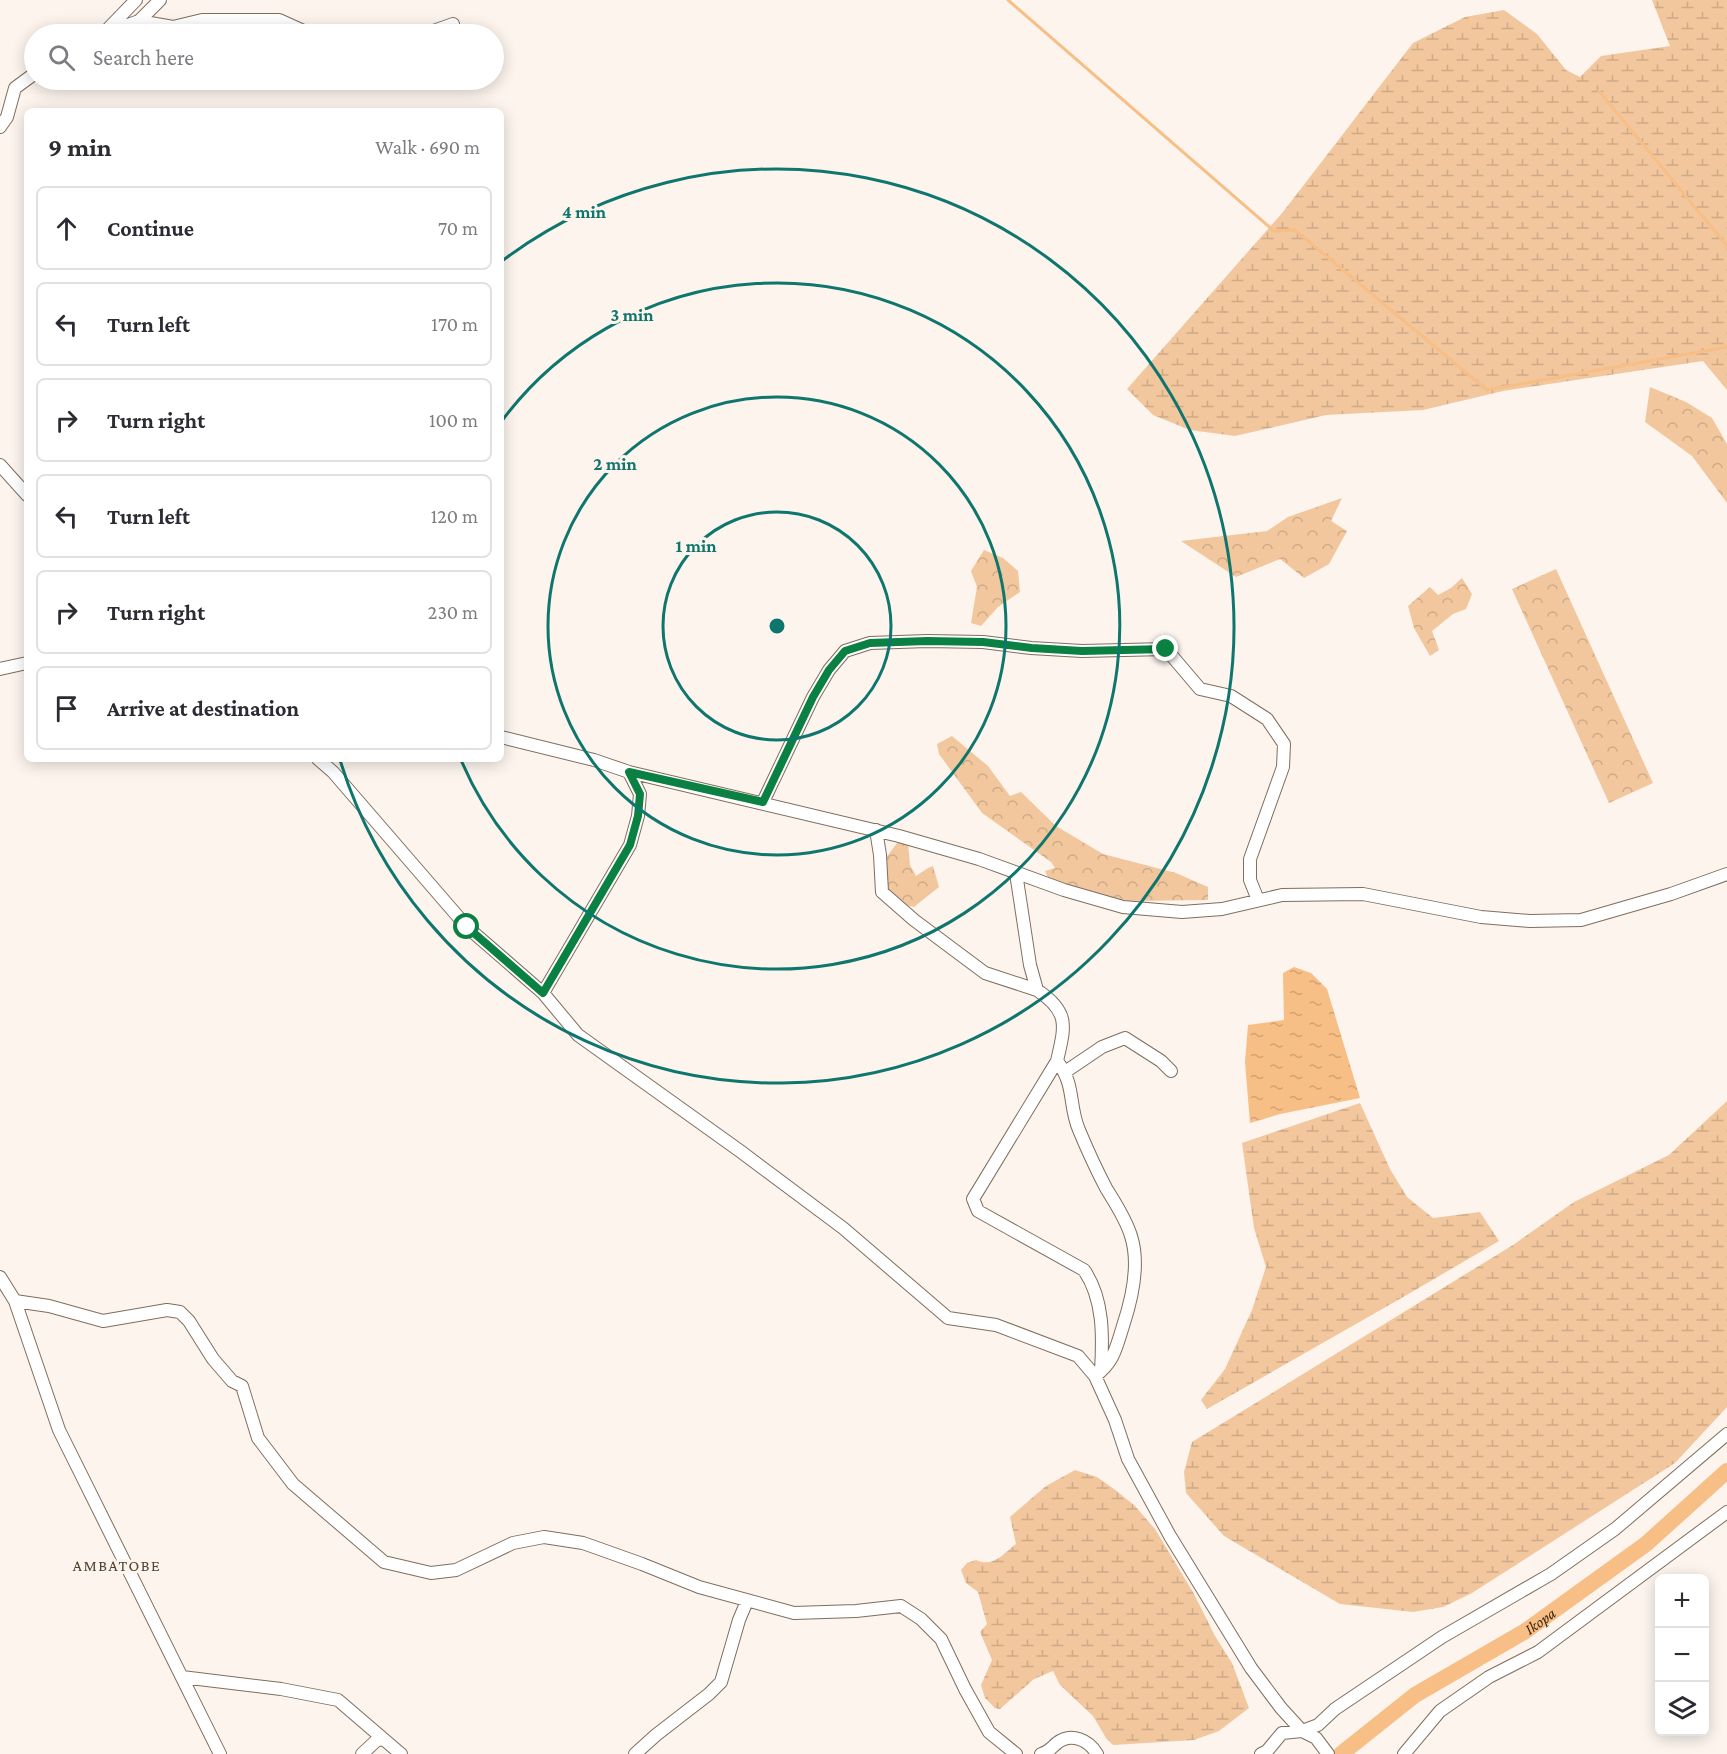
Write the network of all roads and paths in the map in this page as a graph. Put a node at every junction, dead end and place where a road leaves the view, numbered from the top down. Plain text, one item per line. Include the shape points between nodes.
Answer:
1 (136, 0) edge
2 (159, 0) edge
3 (139, 21) junction
4 (112, 24) edge
5 (130, 24) edge
6 (156, 24) edge
7 (185, 24) edge
8 (288, 24) edge
9 (24, 81) edge
10 (0, 128) edge
11 (0, 465) edge
12 (24, 492) edge
13 (24, 664) edge
14 (0, 669) edge
15 (504, 738) edge
16 (321, 762) edge
17 (629, 772) junction
18 (763, 802) junction
19 (876, 830) junction
20 (1016, 873) junction
21 (1727, 874) edge
22 (1258, 900) junction
23 (1036, 990) junction
24 (543, 993) junction
25 (1057, 1061) junction
26 (1171, 1071) dead end
27 (1065, 1072) junction
28 (0, 1277) edge
29 (15, 1301) junction
30 (1098, 1374) junction
31 (1727, 1434) edge
32 (1727, 1512) edge
33 (747, 1601) junction
34 (182, 1677) junction
35 (1302, 1731) junction
36 (384, 1740) junction
37 (220, 1754) edge
38 (362, 1754) edge
39 (401, 1754) edge
40 (635, 1754) edge
41 (1016, 1754) edge
42 (1041, 1754) edge
43 (1097, 1754) edge
44 (1261, 1754) edge
45 (1328, 1754) edge
46 (1404, 1754) edge

1 - 4 street
2 - 3 street
3 - 5 street
3 - 6 street
7 - 8 street via 202,20 279,20
9 - 10 street via 15,88
11 - 12 street
13 - 14 street
15 - 17 street
16 - 24 street via 467,927
17 - 18 street
17 - 24 street via 640,794 630,845
18 - 19 street
18 - 22 street via 813,697 845,651 870,643 927,641 1082,651 1166,649 1200,690 1231,696 1267,719 1284,744 1283,767 1250,859 1250,880
19 - 20 street
19 - 23 street via 882,892 985,973
20 - 22 street via 1124,907 1182,912 1221,909
20 - 23 street
21 - 22 street via 1581,920 1481,917 1363,894 1282,895
23 - 25 street via 1061,1012 1064,1032
24 - 30 street via 578,1035 843,1228 948,1318 996,1325 1078,1356
25 - 27 street
25 - 30 street via 973,1199 978,1211 1083,1270 1093,1284 1103,1335
26 - 27 street via 1125,1038 1102,1047
27 - 30 street via 1077,1126 1132,1237 1135,1271 1129,1311 1116,1349 1107,1367
28 - 29 street
29 - 33 street via 103,1321 167,1310 180,1312 213,1359 232,1381 242,1386 258,1438 293,1484 384,1562 431,1573 456,1570 513,1543 544,1537 583,1543
29 - 34 street via 58,1430
30 - 35 street via 1128,1459 1170,1536 1251,1668
31 - 35 street via 1615,1529 1551,1574 1442,1636 1335,1709 1318,1725
32 - 46 street via 1538,1652 1489,1677 1440,1711
33 - 40 street via 721,1682
33 - 41 street via 794,1613 901,1606 941,1639 989,1732
34 - 36 street via 338,1700
34 - 37 street
35 - 44 street via 1282,1733
35 - 45 street via 1316,1738
36 - 38 street via 378,1738
36 - 39 street
42 - 43 street via 1072,1737 1088,1742

